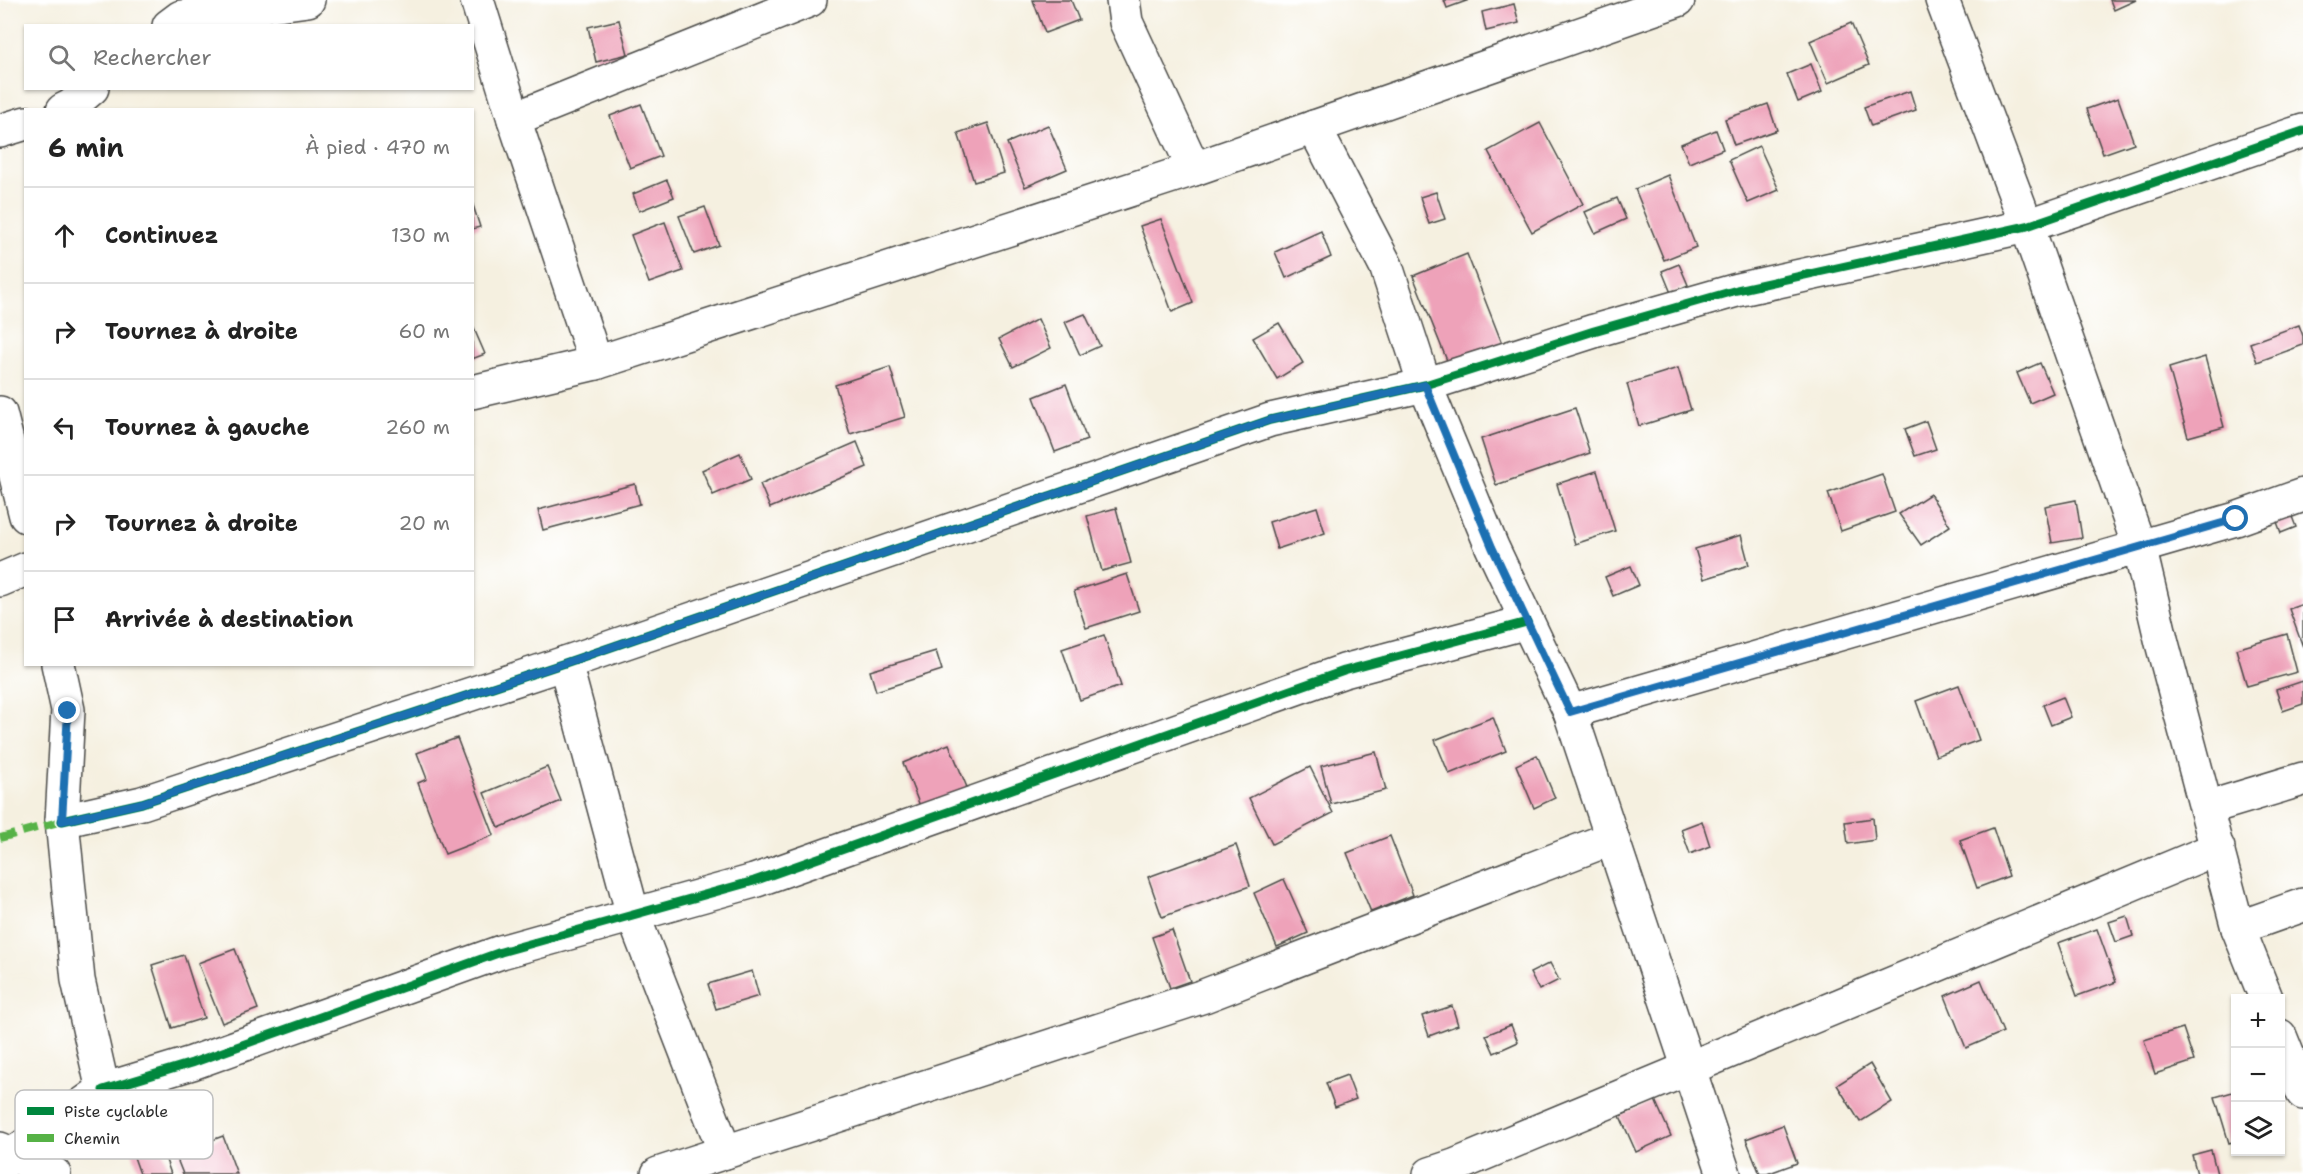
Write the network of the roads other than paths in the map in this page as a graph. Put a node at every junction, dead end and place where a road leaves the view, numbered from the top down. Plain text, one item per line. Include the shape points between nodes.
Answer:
1 (308, 0) edge
2 (477, 0) edge
3 (810, 0) edge
4 (1123, 0) edge
5 (1678, 0) edge
6 (1942, 0) edge
7 (171, 24) edge
8 (90, 90) edge
9 (68, 108) edge
10 (514, 119) junction
11 (24, 124) edge
12 (1314, 127) junction
13 (0, 131) edge
14 (2303, 131) edge
15 (1194, 169) junction
16 (2027, 226) junction
17 (596, 363) junction
18 (1425, 385) junction
19 (474, 393) edge
20 (0, 413) edge
21 (2303, 495) edge
22 (24, 508) edge
23 (2139, 546) junction
24 (24, 570) edge
25 (0, 580) edge
26 (1527, 622) junction
27 (565, 663) junction
28 (58, 666) edge
29 (1570, 712) junction
30 (2303, 779) edge
31 (2207, 808) junction
32 (62, 821) junction
33 (1612, 838) junction
34 (2218, 848) junction
35 (2303, 905) edge
36 (633, 915) junction
37 (2238, 928) junction
38 (2264, 994) edge
39 (2285, 1048) edge
40 (1688, 1068) junction
41 (103, 1090) joint
42 (2303, 1093) edge
43 (725, 1152) junction
44 (4, 1156) edge
45 (54, 1174) edge
46 (658, 1174) edge
47 (1431, 1174) edge
48 (1724, 1174) edge

1 - 7 street via 181,16
2 - 10 street
3 - 10 street
4 - 15 street via 1126,22
5 - 12 street
6 - 16 street
8 - 9 street
10 - 17 street
11 - 13 street
12 - 15 street
12 - 18 street via 1386,266
14 - 16 street
15 - 17 street
16 - 18 street via 1737,290
16 - 23 street
17 - 19 street
18 - 26 street
18 - 27 street via 1270,420
20 - 22 street
21 - 23 street via 2236,519
23 - 29 street
23 - 31 street
24 - 25 street
26 - 29 street
26 - 36 street via 1344,671 754,881
27 - 32 street via 142,803
27 - 36 street
28 - 32 street via 68,711
29 - 33 street
30 - 31 street
31 - 34 street
32 - 41 street via 78,980
33 - 40 street
33 - 43 street via 1204,996
34 - 37 street
34 - 40 street
35 - 37 street
36 - 41 street via 501,952 192,1064
36 - 43 street
37 - 38 street
39 - 42 street
40 - 47 street
40 - 48 street
43 - 46 street
44 - 45 street

